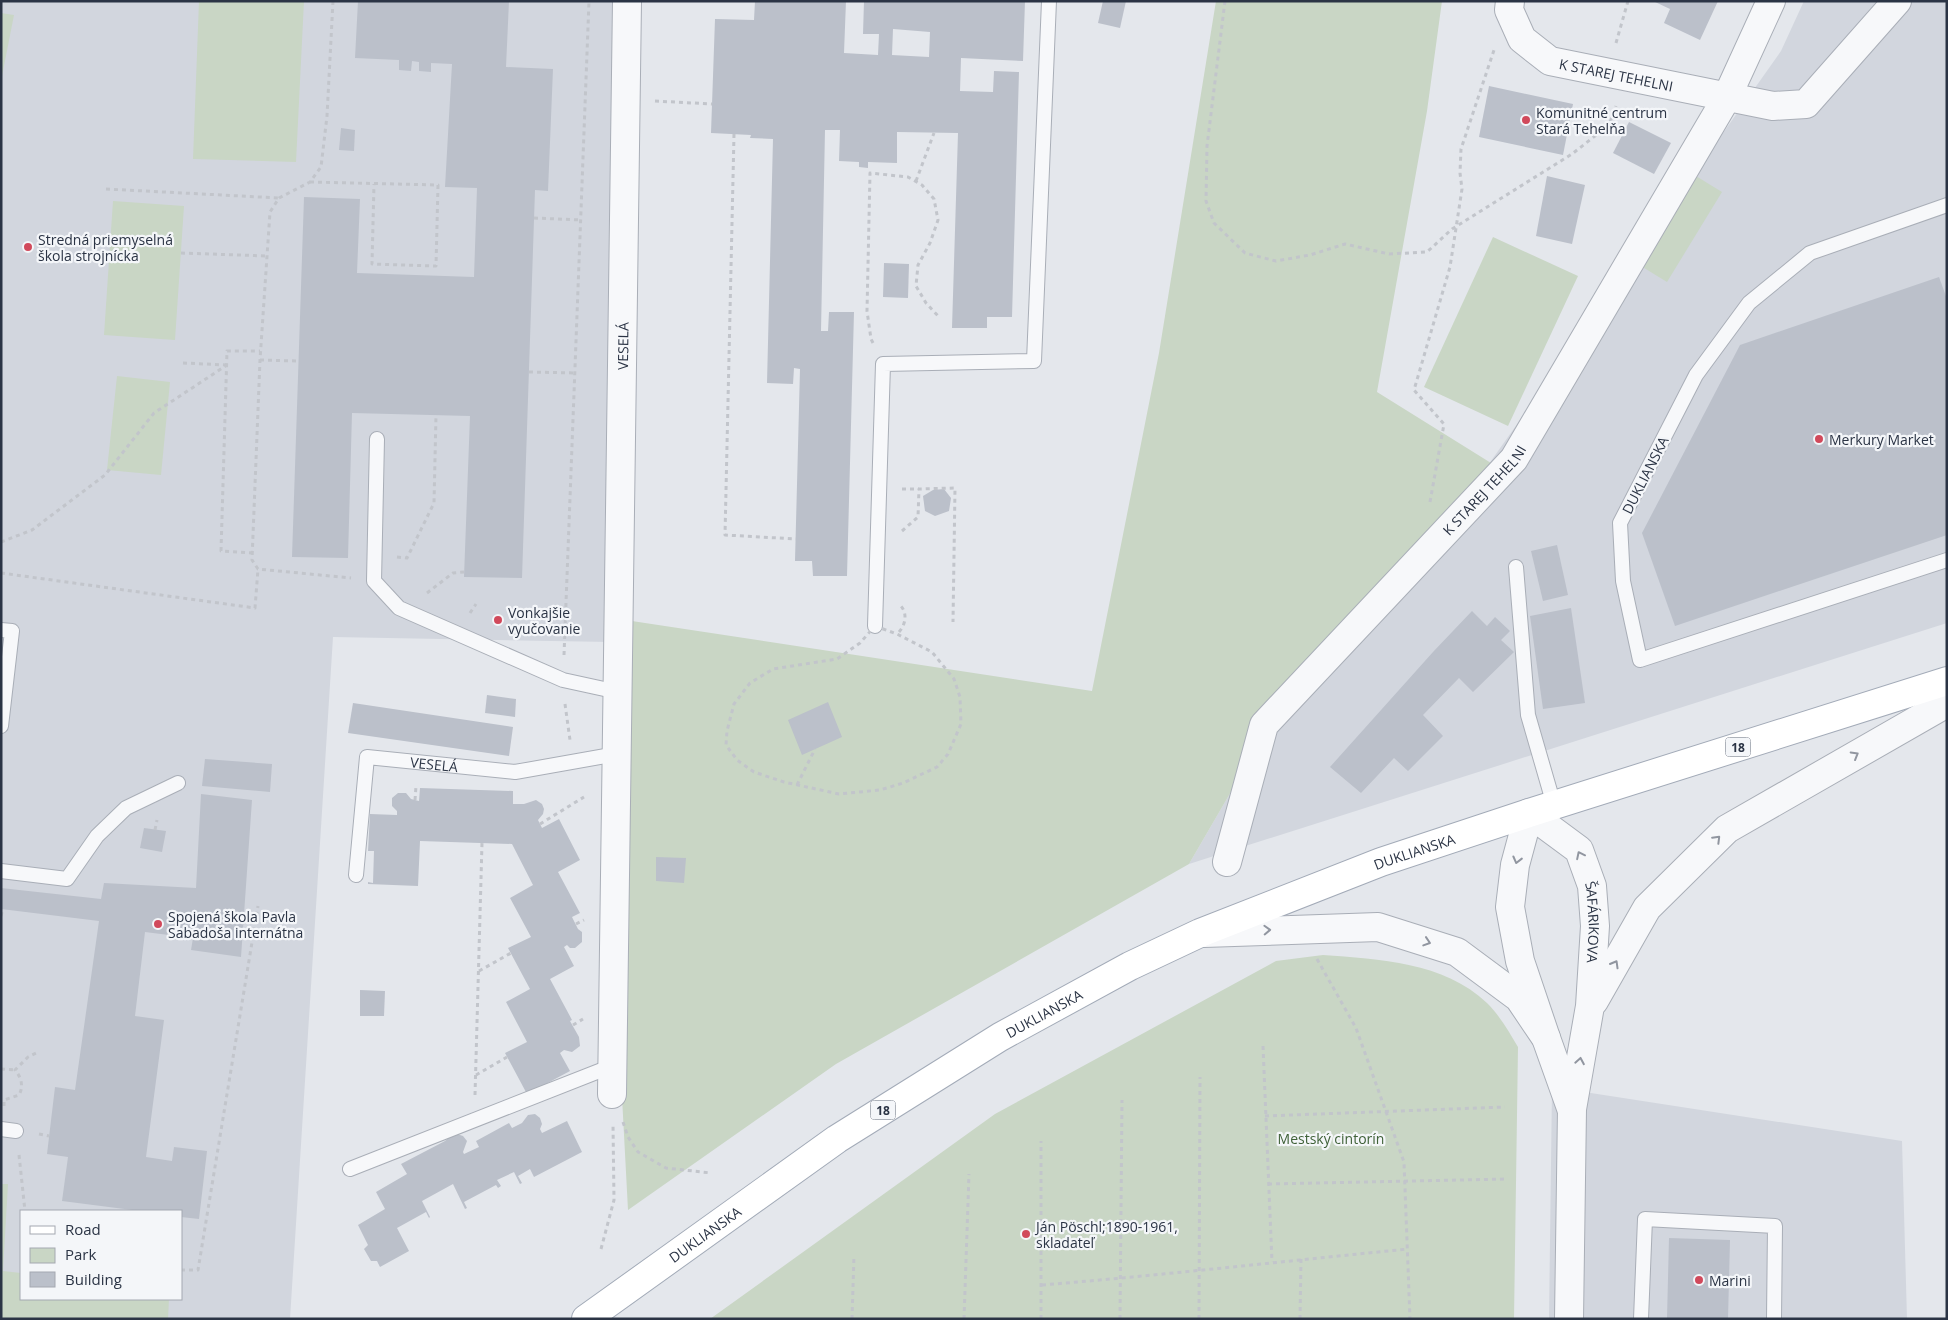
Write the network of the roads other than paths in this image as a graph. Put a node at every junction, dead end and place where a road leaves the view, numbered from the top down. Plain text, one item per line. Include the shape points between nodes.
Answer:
1 (627, 1) edge
2 (1049, 1) edge
3 (1770, 1) edge
4 (1897, 1) edge
5 (1509, 6) edge
6 (1727, 97) junction
7 (1947, 205) edge
8 (378, 439) dead end
9 (1947, 560) edge
10 (1516, 567) dead end
11 (875, 626) road end
12 (1, 630) edge
13 (1947, 681) edge
14 (618, 692) junction
15 (1947, 703) edge
16 (1, 726) edge
17 (617, 766) junction
18 (178, 783) dead end
19 (1542, 809) junction
20 (1228, 862) dead end
21 (1, 871) edge
22 (356, 875) dead end
23 (1200, 933) junction
24 (1590, 1006) junction
25 (1546, 1038) junction
26 (612, 1066) junction
27 (612, 1094) road end
28 (1572, 1109) junction
29 (1, 1129) edge
30 (16, 1131) road end
31 (350, 1169) dead end
32 (586, 1319) edge
33 (1569, 1319) edge
34 (1641, 1319) edge
35 (1774, 1319) edge

1 - 14 street, VESELÁ
2 - 11 lane via 1034,361 883,364
3 - 6 street, K STAREJ TEHELNI
4 - 6 street, K STAREJ TEHELNI via 1806,104 1773,106
5 - 6 street, K STAREJ TEHELNI via 1522,39 1550,61
6 - 20 street, K STAREJ TEHELNI via 1514,459 1264,725
7 - 9 lane, DUKLIANSKA via 1810,253 1749,303 1696,375 1620,523 1623,581 1640,660
8 - 14 lane via 374,582 399,608 563,680
10 - 19 lane via 1528,715
12 - 16 lane via 12,631
13 - 19 main road, DUKLIANSKA / 18
14 - 17 street, VESELÁ
24 -> 15 street via 1647,908 1726,830
17 - 22 lane, VESELÁ via 574,762 515,772 368,757
17 - 26 street, VESELÁ
18 - 21 lane via 126,808 97,836 67,879
19 - 23 main road, DUKLIANSKA / 18 via 1381,862
24 -> 19 street, ŠAFÁRIKOVA via 1595,926 1592,886 1579,850
19 -> 25 street via 1515,866 1510,908 1520,961
23 -> 25 street via 1378,927 1457,952 1519,998
23 - 32 main road, DUKLIANSKA / 18 via 1130,966 1000,1037 845,1134
28 -> 24 street, ŠAFÁRIKOVA
25 - 28 street
26 - 27 street, VESELÁ
26 - 31 lane
28 - 33 street, ŠAFÁRIKOVA
29 - 30 lane
34 - 35 lane via 1645,1219 1775,1226

